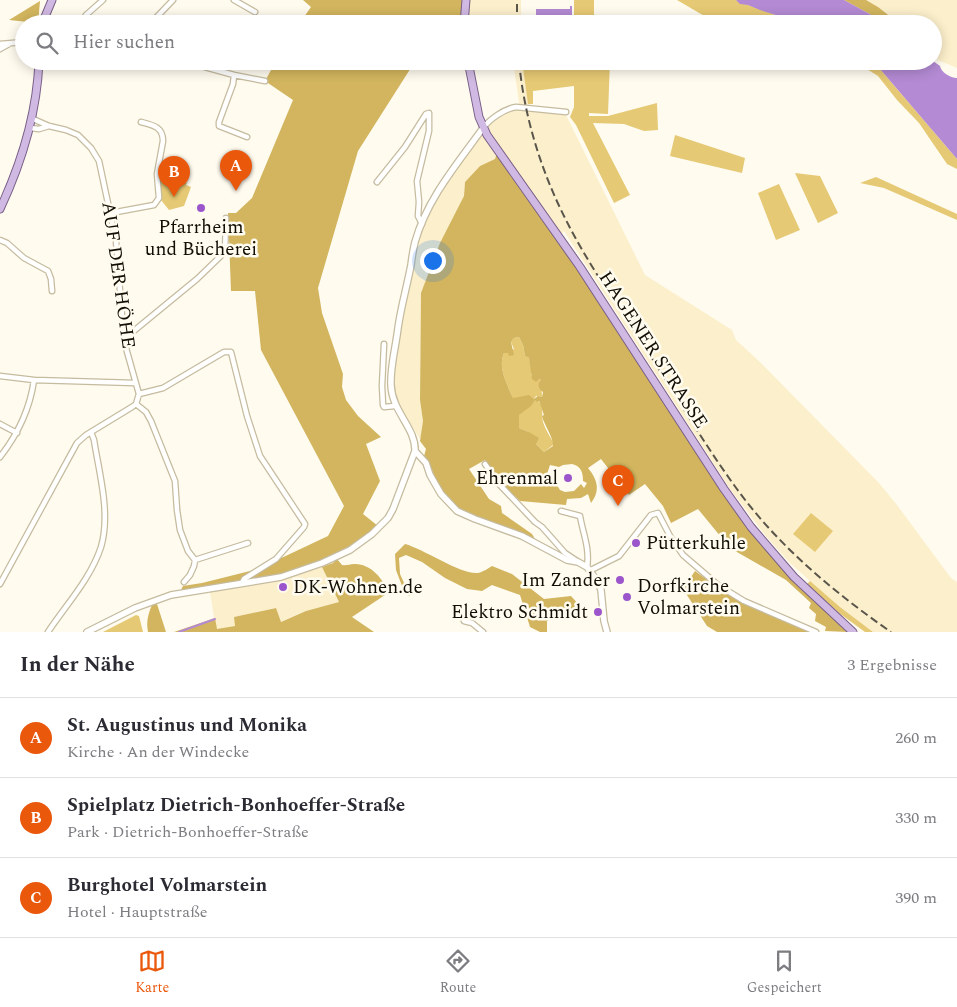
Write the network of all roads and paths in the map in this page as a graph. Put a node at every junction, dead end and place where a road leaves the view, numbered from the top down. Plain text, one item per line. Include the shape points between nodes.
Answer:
1 (52, 0) edge
2 (103, 0) edge
3 (173, 0) edge
4 (234, 0) edge
5 (466, 0) edge
6 (255, 12) dead end
7 (46, 15) edge
8 (86, 15) edge
9 (159, 15) edge
10 (465, 15) edge
11 (10, 43) junction
12 (15, 43) edge
13 (0, 44) edge
14 (0, 49) edge
15 (38, 70) edge
16 (216, 70) edge
17 (470, 70) edge
18 (234, 75) junction
19 (266, 81) dead end
20 (566, 112) dead end
21 (33, 119) junction
22 (141, 122) dead end
23 (49, 126) junction
24 (30, 128) junction
25 (483, 128) junction
26 (247, 137) dead end
27 (377, 182) dead end
28 (0, 209) edge
29 (111, 213) junction
30 (226, 218) dead end
31 (422, 224) junction
32 (0, 240) edge
33 (52, 291) dead end
34 (124, 338) junction
35 (384, 344) dead end
36 (0, 376) edge
37 (34, 380) junction
38 (135, 383) junction
39 (139, 394) junction
40 (136, 404) junction
41 (395, 406) junction
42 (0, 424) edge
43 (91, 432) junction
44 (17, 433) junction
45 (415, 452) junction
46 (0, 457) edge
47 (485, 464) dead end
48 (561, 511) dead end
49 (248, 543) dead end
50 (195, 560) junction
51 (578, 562) junction
52 (589, 568) junction
53 (184, 582) dead end
54 (242, 583) junction
55 (0, 584) edge
56 (467, 613) dead end
57 (48, 632) edge
58 (88, 632) edge
59 (483, 632) edge
60 (607, 632) edge
61 (816, 632) edge
62 (853, 632) edge

1 - 7 main road
2 - 8 street
3 - 9 street
4 - 6 street
5 - 10 main road
11 - 12 street
11 - 13 street
11 - 14 street
15 - 21 main road
16 - 18 street
17 - 25 main road, HAGENER STRASSE
18 - 19 street
18 - 26 street via 234,84 219,126
20 - 25 street via 510,108
21 - 23 street, AUF DER HÖHE
21 - 24 main road
22 - 29 street via 157,126 163,134 157,174 159,198 154,205
23 - 24 street, AUF DER HÖHE
23 - 29 street, AUF DER HÖHE via 78,135 95,152
24 - 28 main road
25 - 31 street via 445,178
25 - 62 main road, HAGENER STRASSE via 580,267 751,527 794,577
27 - 31 street via 426,114 430,113 417,181 418,216
29 - 34 street, AUF DER HÖHE via 118,249
30 - 34 street via 225,252
31 - 41 street via 415,243 390,382
32 - 33 street via 48,271
34 - 38 street, AUF DER HÖHE
35 - 41 street via 383,404 384,407
36 - 37 street
37 - 38 street
37 - 44 street via 32,396
38 - 39 street, AUF DER HÖHE
39 - 40 street
39 - 54 street via 163,388 224,352 231,352 260,456 305,524 276,559
40 - 43 street
40 - 50 street via 151,421 175,481 180,530
41 - 45 street via 412,434
42 - 44 street
43 - 55 street via 81,438 73,450
43 - 57 street via 103,504 102,540 89,571
44 - 46 street
45 - 51 street via 426,463 441,494 458,511
45 - 54 street via 393,509 372,534 350,550 315,566 281,577
47 - 51 street via 535,522
48 - 52 street via 580,516 586,535
49 - 50 street
50 - 53 street
51 - 52 street
52 - 60 street via 600,587
52 - 61 street via 619,556 650,516 658,513 683,554 718,585 744,601
54 - 58 street via 171,595
56 - 59 street via 464,621

